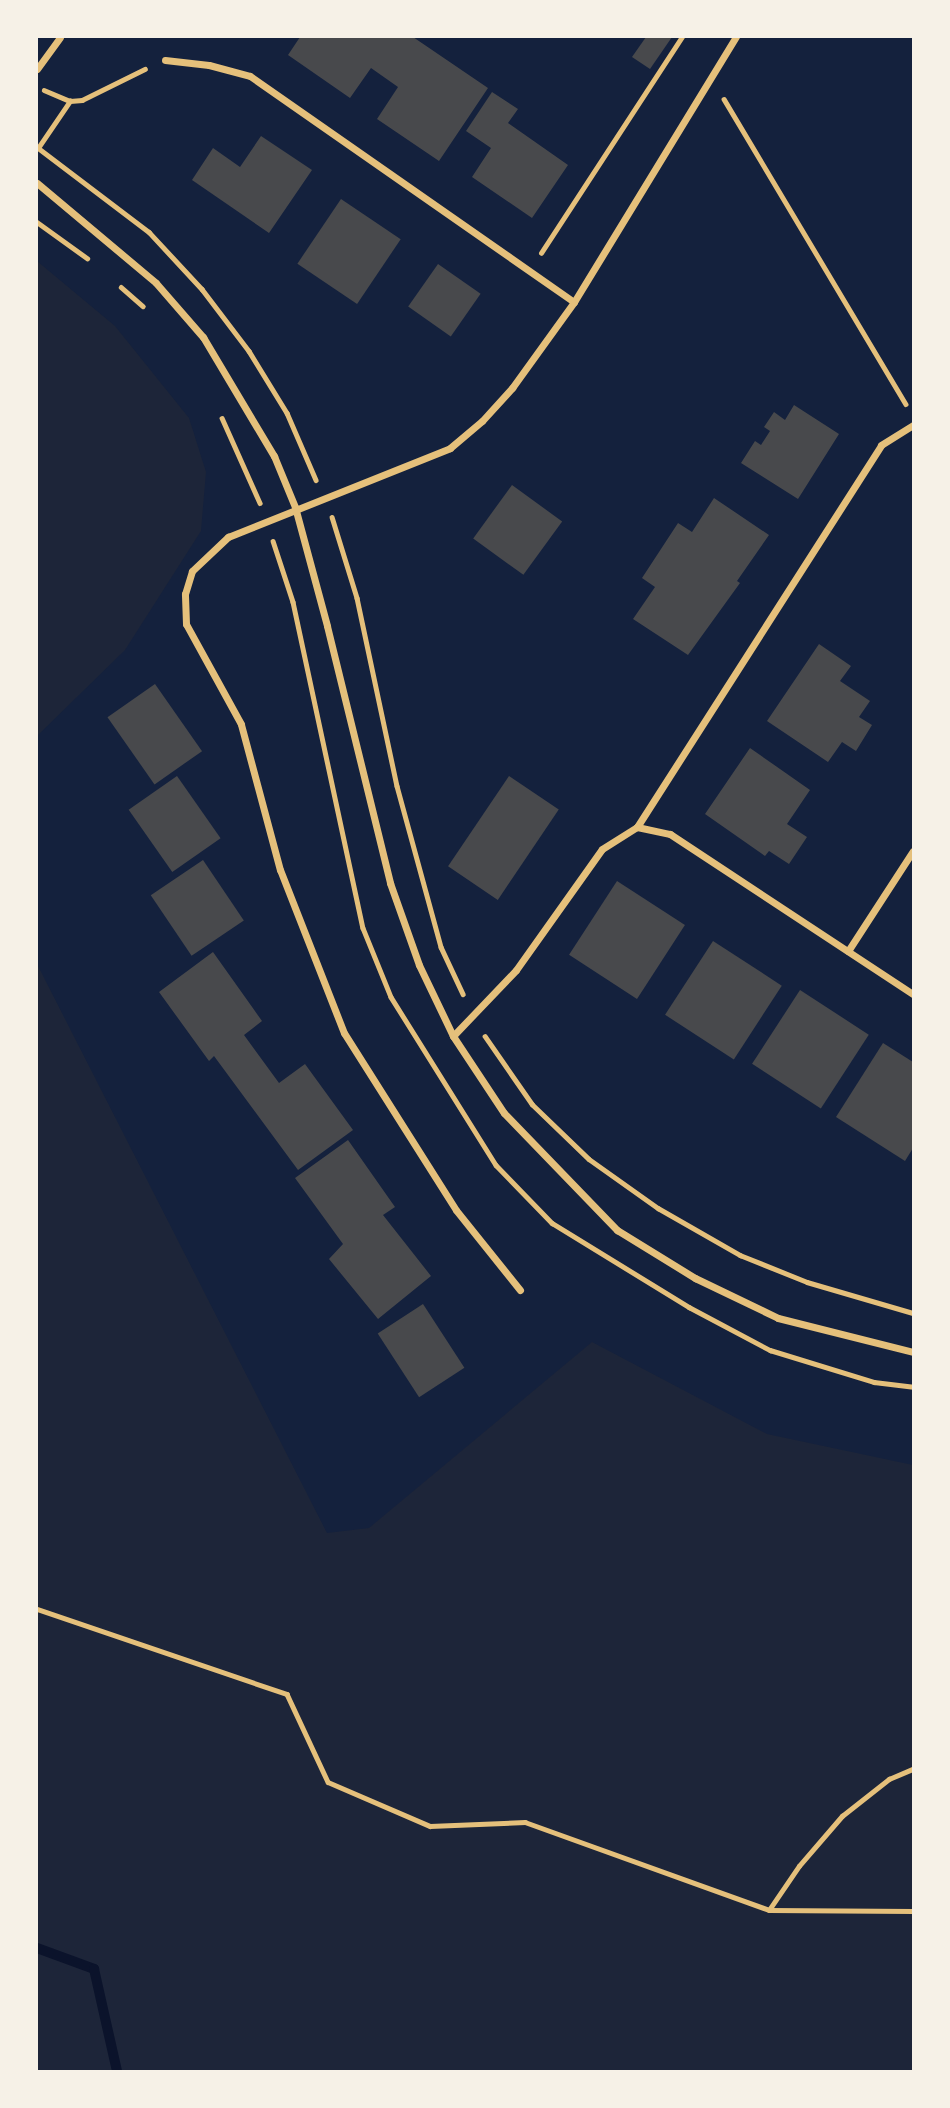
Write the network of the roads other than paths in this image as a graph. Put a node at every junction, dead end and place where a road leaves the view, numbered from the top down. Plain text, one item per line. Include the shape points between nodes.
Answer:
1 (60, 37) edge
2 (736, 37) edge
3 (165, 60) road end
4 (37, 69) edge
5 (37, 183) edge
6 (574, 302) junction
7 (913, 425) edge
8 (295, 507) junction
9 (637, 827) junction
10 (913, 851) edge
11 (848, 951) junction
12 (913, 994) edge
13 (453, 1036) junction
14 (520, 1290) dead end
15 (913, 1352) edge

1 - 4 street
2 - 6 street
3 - 6 street via 250,76
5 - 8 street via 156,283 203,337 255,420
6 - 8 street via 512,388 450,449
7 - 9 street via 881,445
8 - 13 street via 390,883 419,965
8 - 14 street via 228,537 192,571 185,594 186,624 241,724 280,870 344,1033 456,1210
9 - 11 street via 670,834
9 - 13 street via 602,849 516,970
10 - 11 street
11 - 12 street
13 - 15 street via 504,1113 617,1230 695,1278 778,1318

